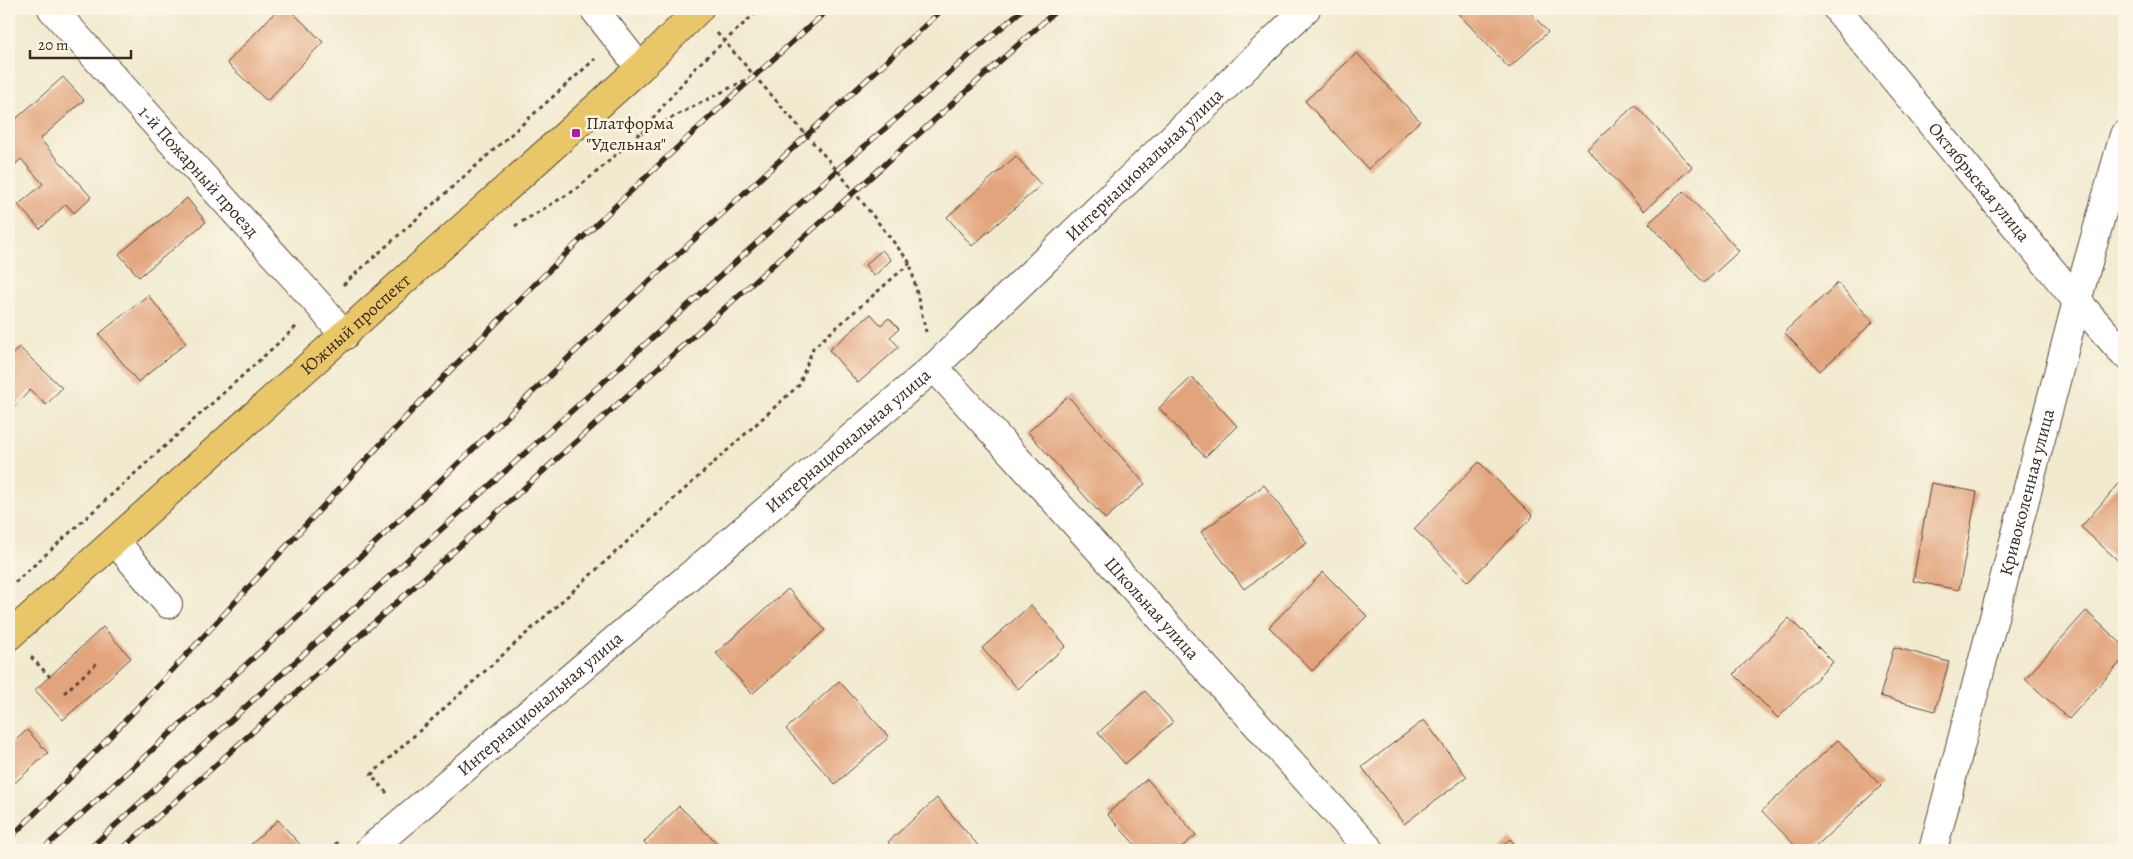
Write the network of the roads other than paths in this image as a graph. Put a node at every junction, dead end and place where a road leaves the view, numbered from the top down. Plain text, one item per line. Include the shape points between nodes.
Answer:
1 (52, 9) edge
2 (594, 9) edge
3 (699, 9) edge
4 (1306, 9) edge
5 (1837, 9) edge
6 (640, 68) junction
7 (2124, 134) edge
8 (2077, 301) junction
9 (344, 336) junction
10 (2124, 354) edge
11 (934, 367) junction
12 (116, 540) junction
13 (168, 604) dead end
14 (9, 636) edge
15 (369, 850) edge
16 (1370, 850) edge
17 (1933, 850) edge

1 - 9 street, 1-й Пожарный проезд
2 - 6 street
3 - 6 main road, Южный проспект
4 - 11 street, Интернациональная улица
5 - 8 street, Октябрьская улица
6 - 9 main road, Южный проспект
7 - 8 street, Кривоколенная улица
8 - 10 street, Октябрьская улица
8 - 17 street, Кривоколенная улица
9 - 12 main road, Южный проспект
11 - 15 street, Интернациональная улица
11 - 16 street, Школьная улица
12 - 13 street
12 - 14 main road, Южный проспект

